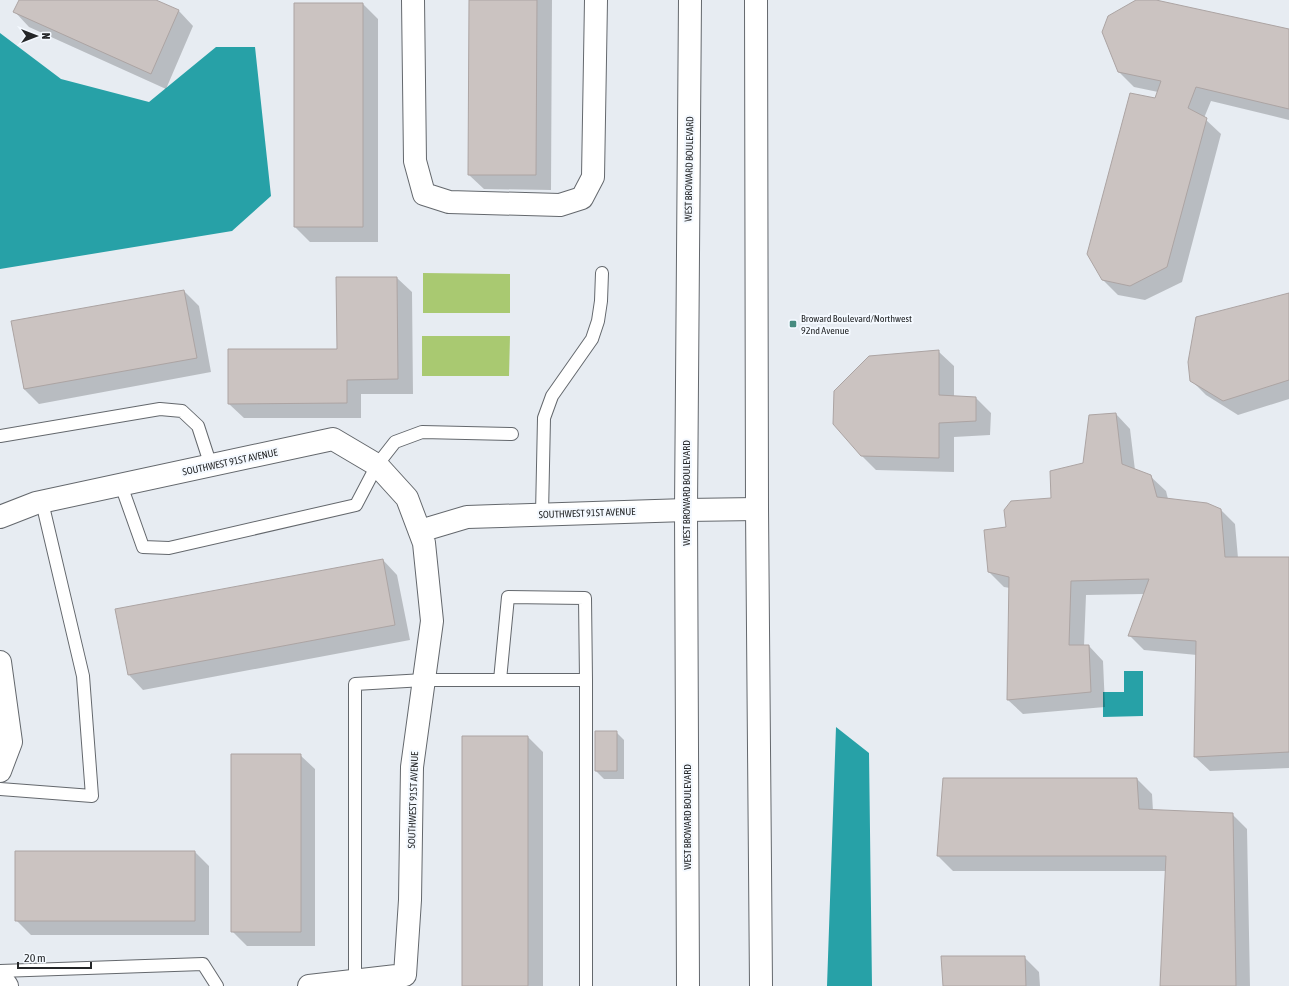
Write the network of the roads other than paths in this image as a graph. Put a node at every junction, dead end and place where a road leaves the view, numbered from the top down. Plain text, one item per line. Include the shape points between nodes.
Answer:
1 (413, 0) edge
2 (596, 0) edge
3 (690, 0) edge
4 (756, 0) edge
5 (602, 273) dead end
6 (512, 434) dead end
7 (0, 436) edge
8 (377, 465) junction
9 (211, 466) junction
10 (121, 485) junction
11 (42, 502) junction
12 (756, 509) junction
13 (686, 510) junction
14 (542, 514) junction
15 (0, 516) edge
16 (420, 531) junction
17 (0, 662) edge
18 (424, 680) junction
19 (500, 680) junction
20 (586, 680) junction
21 (0, 771) edge
22 (0, 789) edge
23 (0, 971) edge
24 (0, 976) edge
25 (355, 983) edge
26 (7, 986) edge
27 (217, 986) edge
28 (309, 986) edge
29 (586, 986) edge
30 (688, 986) edge
31 (761, 986) edge

1 - 2 street via 415,162 424,194 449,202 560,205 582,198 593,177
3 - 13 street, WEST BROWARD BOULEVARD
4 - 12 street
5 - 14 lane via 598,321 592,339 552,396 544,418
6 - 8 lane via 422,432 395,442
7 - 9 lane via 160,409 182,411 198,426
8 - 9 street, SOUTHWEST 91ST AVENUE via 333,439
8 - 10 lane via 356,505 169,548 143,547
8 - 16 street, SOUTHWEST 91ST AVENUE via 407,498
9 - 10 street, SOUTHWEST 91ST AVENUE
10 - 11 street, SOUTHWEST 91ST AVENUE
11 - 15 street, SOUTHWEST 91ST AVENUE
11 - 22 lane via 83,676 92,796
12 - 13 street, SOUTHWEST 91ST AVENUE
12 - 31 street
13 - 14 street, SOUTHWEST 91ST AVENUE
13 - 30 street, WEST BROWARD BOULEVARD
14 - 16 street, SOUTHWEST 91ST AVENUE via 467,517
16 - 18 street, SOUTHWEST 91ST AVENUE via 424,543 432,621
17 - 21 street via 11,742
18 - 19 lane
18 - 25 street, SOUTHWEST 91ST AVENUE via 412,768 410,900 405,975
18 - 25 lane via 355,684
19 - 20 lane
19 - 20 lane via 508,597 585,598
20 - 29 lane
23 - 27 lane via 203,964
24 - 26 street
25 - 28 street, SOUTHWEST 91ST AVENUE

